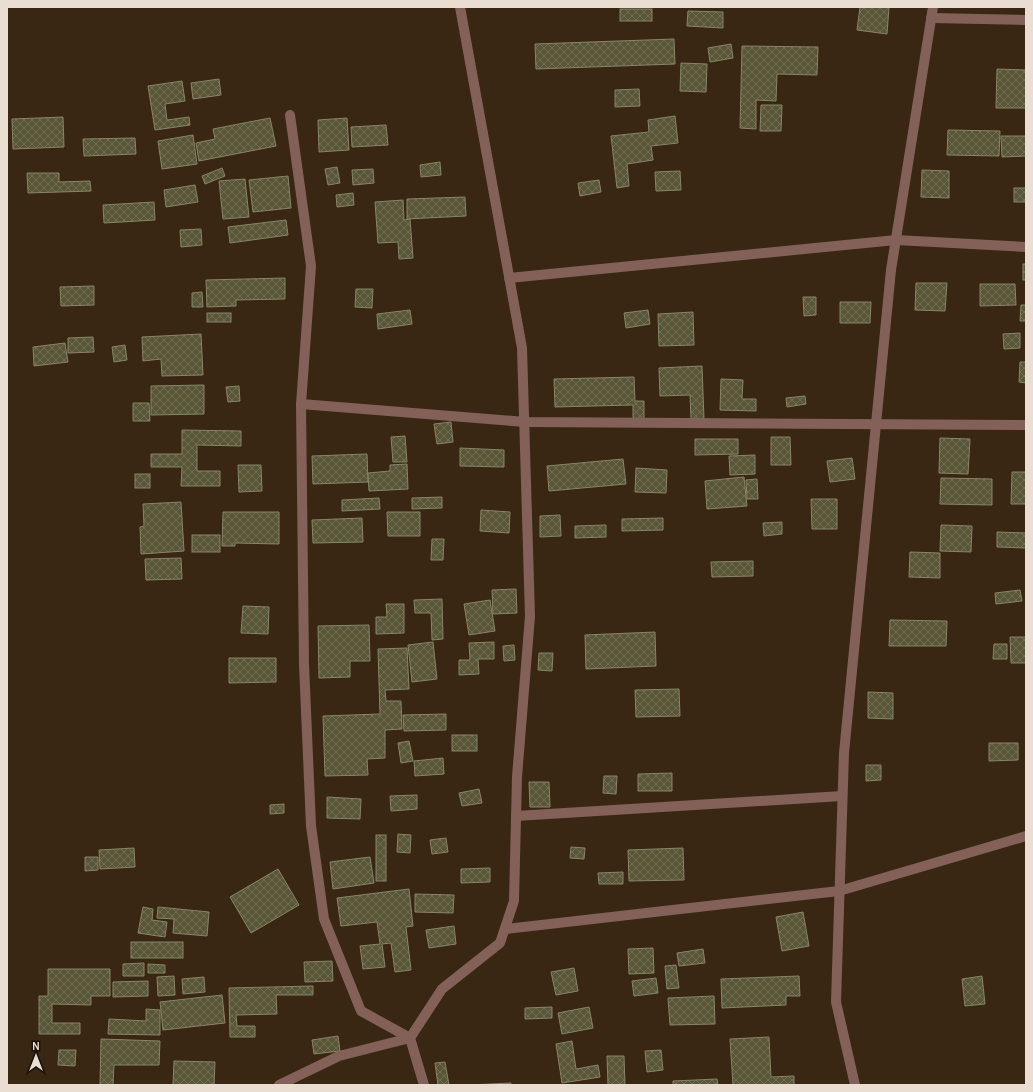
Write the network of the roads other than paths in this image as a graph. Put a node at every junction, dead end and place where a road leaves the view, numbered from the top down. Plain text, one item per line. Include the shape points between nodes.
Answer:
1 (460, 7) edge
2 (933, 7) edge
3 (931, 18) junction
4 (1026, 20) edge
5 (290, 115) dead end
6 (896, 240) junction
7 (1026, 247) edge
8 (509, 278) junction
9 (301, 404) junction
10 (524, 422) junction
11 (876, 424) junction
12 (1026, 425) edge
13 (842, 796) junction
14 (516, 816) junction
15 (1026, 836) edge
16 (839, 890) junction
17 (505, 929) junction
18 (410, 1038) junction
19 (279, 1085) edge
20 (424, 1085) edge
21 (855, 1085) edge

1 - 8 street
2 - 3 street
3 - 4 street
3 - 6 street
5 - 9 street via 311,266
6 - 7 street
6 - 8 street
6 - 11 street
8 - 10 street via 522,348
9 - 10 street
9 - 18 street via 304,664 310,819 324,919 361,1011
10 - 11 street
10 - 14 street via 530,616
11 - 12 street
11 - 13 street
13 - 14 street
13 - 16 street
14 - 17 street via 514,901
15 - 16 street
16 - 17 street
16 - 21 street via 836,1002
17 - 18 street via 500,943 442,989
18 - 19 street via 339,1056
18 - 20 street

